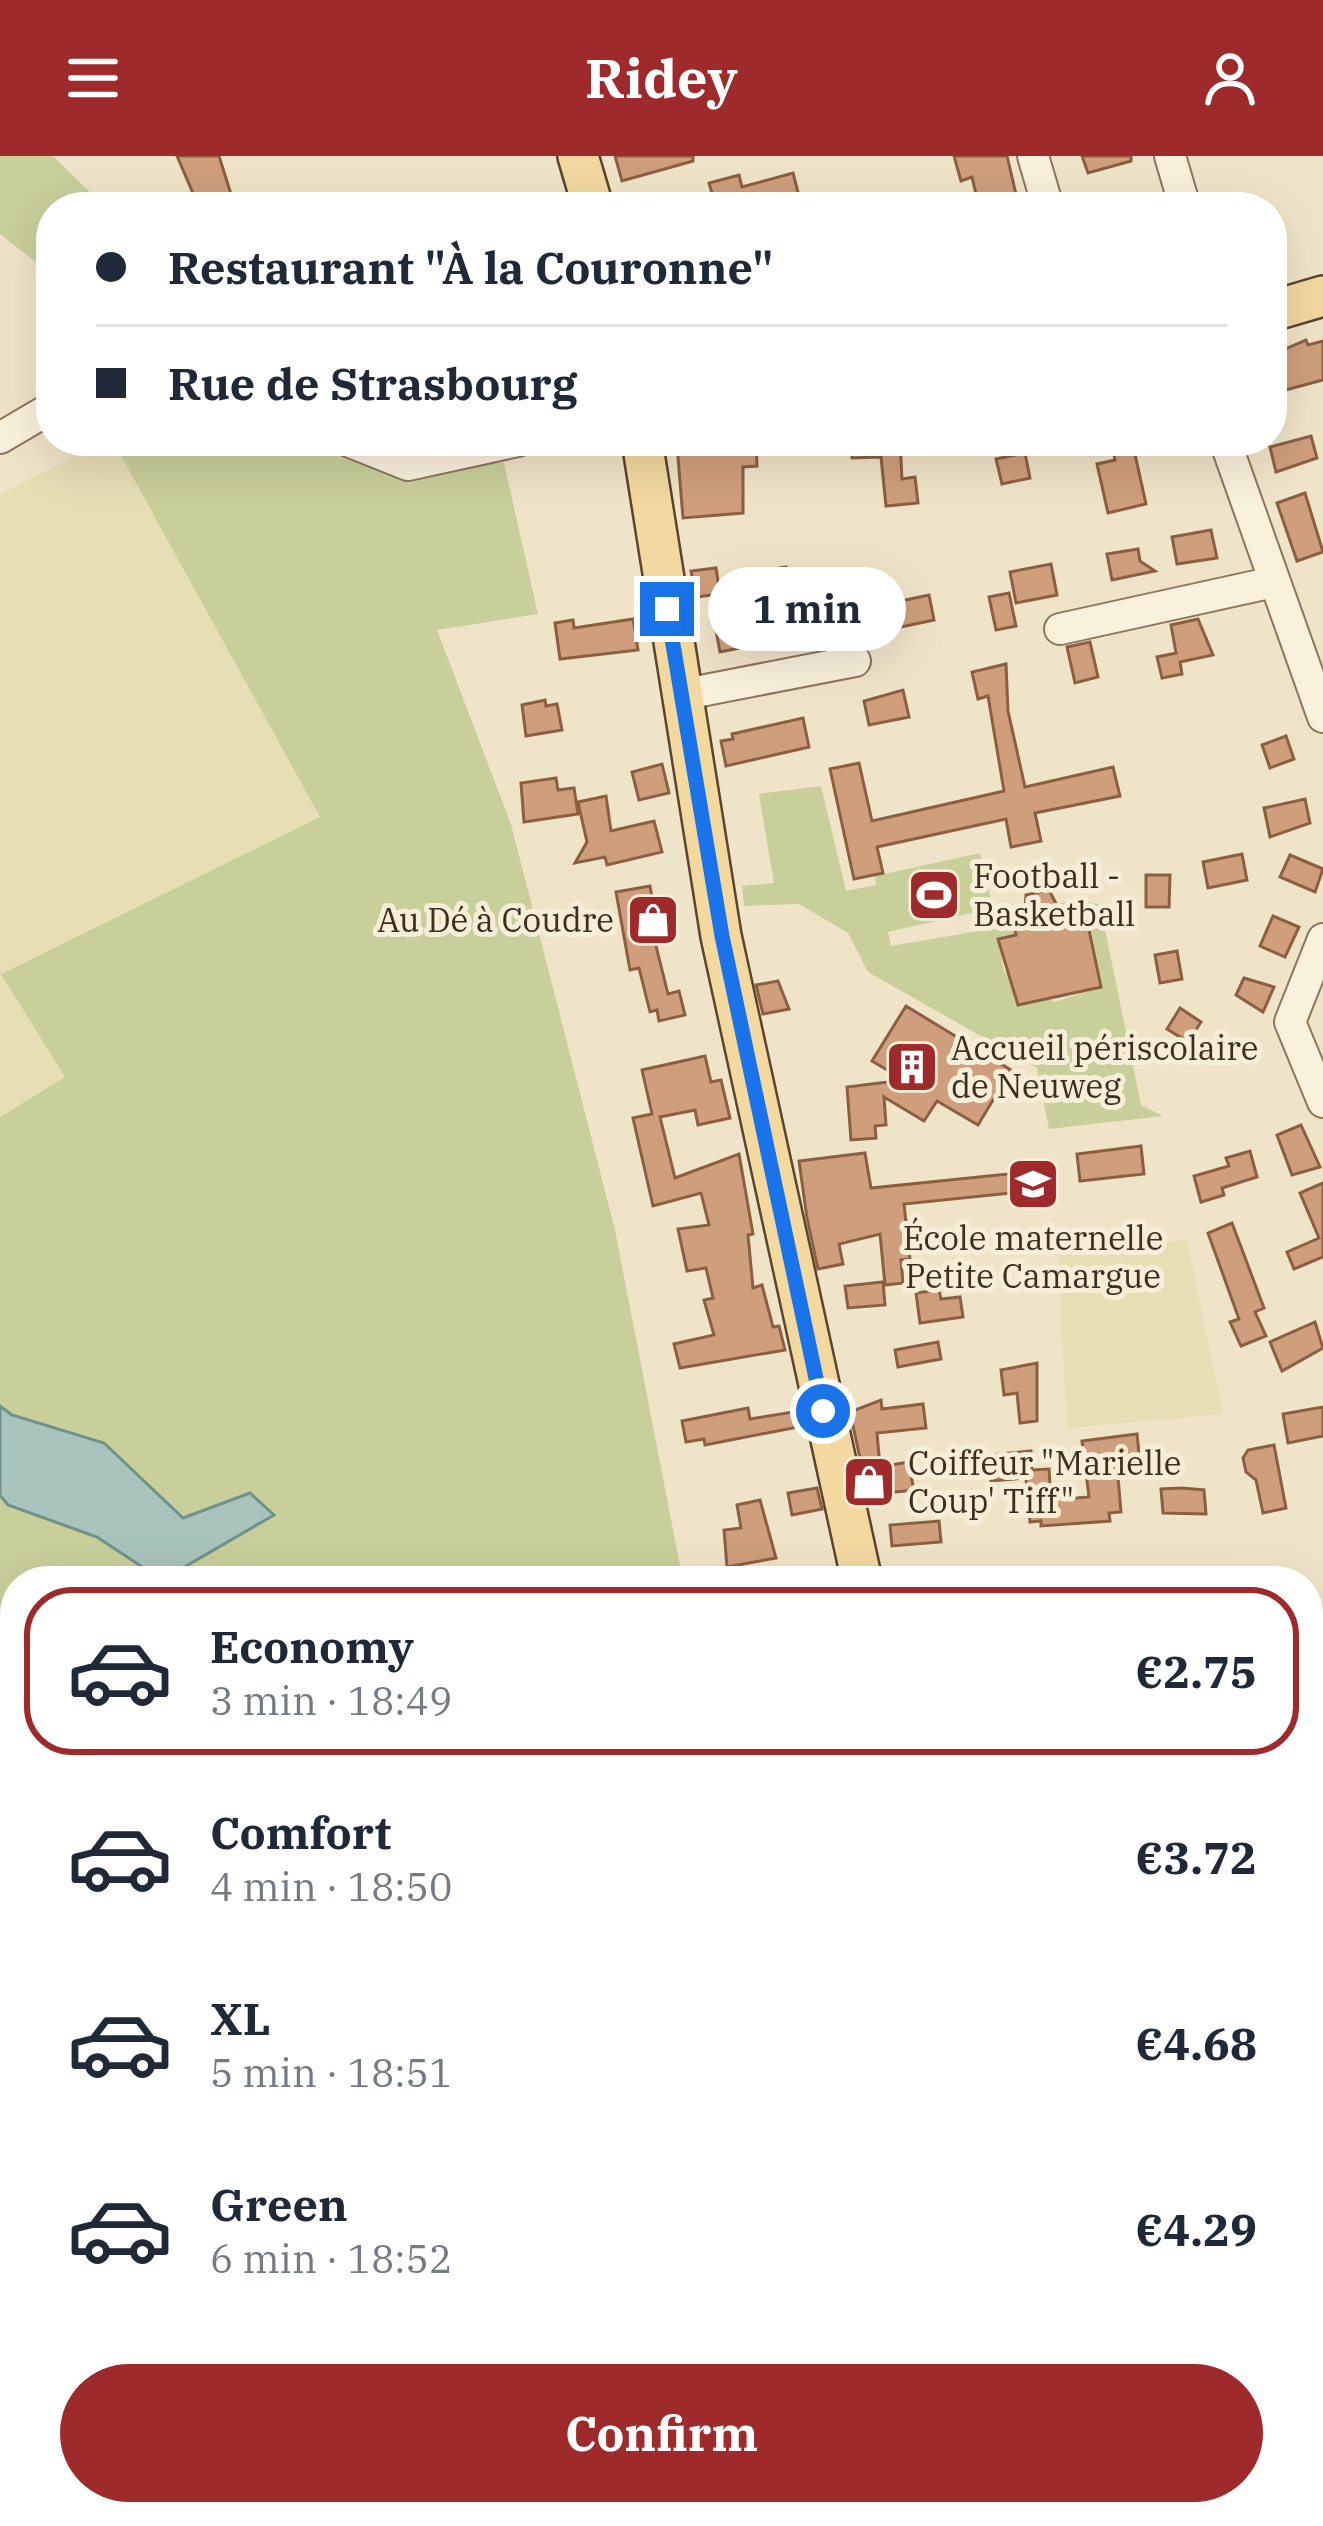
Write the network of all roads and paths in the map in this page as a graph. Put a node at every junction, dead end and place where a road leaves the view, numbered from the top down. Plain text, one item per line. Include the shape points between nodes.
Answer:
1 (578, 156) edge
2 (1033, 156) edge
3 (1170, 156) edge
4 (589, 192) edge
5 (1044, 192) edge
6 (1181, 192) edge
7 (1323, 296) edge
8 (1287, 307) edge
9 (36, 418) edge
10 (0, 438) edge
11 (386, 456) edge
12 (449, 456) edge
13 (644, 456) edge
14 (1230, 456) edge
15 (1270, 572) junction
16 (1107, 603) dead end
17 (1060, 629) dead end
18 (855, 661) dead end
19 (680, 695) junction
20 (1323, 717) edge
21 (1323, 940) edge
22 (1323, 1102) edge
23 (859, 1566) edge

1 - 4 main road
2 - 5 street
3 - 6 street
7 - 8 main road
9 - 10 street
11 - 12 street via 408,465
13 - 19 main road
14 - 15 street
15 - 16 street
15 - 17 street
15 - 20 street
18 - 19 street
19 - 23 main road via 750,1081
21 - 22 street via 1290,1022

